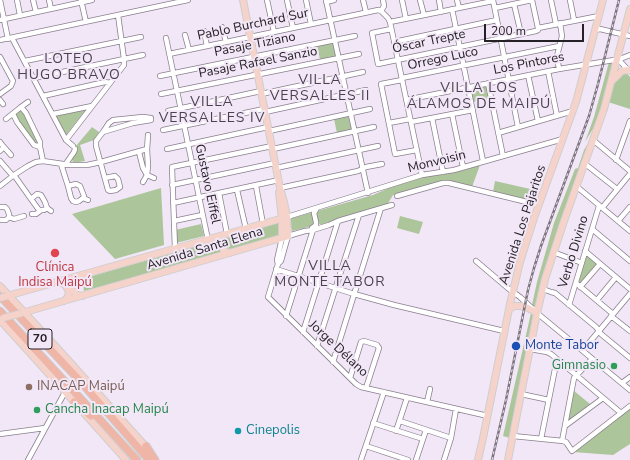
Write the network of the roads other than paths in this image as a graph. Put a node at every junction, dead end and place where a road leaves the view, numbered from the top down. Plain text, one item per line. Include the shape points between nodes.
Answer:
1 (17, 0) edge
2 (33, 0) edge
3 (49, 0) edge
4 (65, 0) edge
5 (92, 0) edge
6 (188, 0) edge
7 (243, 0) edge
8 (267, 0) edge
9 (287, 0) edge
10 (306, 0) edge
11 (334, 0) edge
12 (363, 0) edge
13 (383, 0) edge
14 (402, 0) edge
15 (420, 0) edge
16 (439, 0) edge
17 (457, 0) edge
18 (493, 0) edge
19 (532, 0) edge
20 (551, 0) edge
21 (570, 0) edge
22 (603, 0) edge
23 (82, 1) edge
24 (326, 1) edge
25 (478, 1) edge
26 (164, 2) edge
27 (0, 3) edge
28 (514, 4) junction
29 (66, 6) junction
30 (459, 8) junction
31 (495, 8) junction
32 (51, 9) junction
33 (452, 9) junction
34 (630, 9) edge
35 (381, 11) junction
36 (36, 12) junction
37 (366, 12) junction
38 (441, 12) junction
39 (20, 15) junction
40 (118, 15) junction
41 (424, 15) junction
42 (599, 16) junction
43 (2, 19) edge
44 (406, 19) junction
45 (330, 20) junction
46 (497, 20) junction
47 (574, 20) junction
48 (86, 22) junction
49 (390, 22) junction
50 (311, 24) junction
51 (558, 24) junction
52 (222, 27) dead end
53 (293, 28) junction
54 (538, 28) junction
55 (391, 29) junction
56 (456, 29) junction
57 (595, 30) junction
58 (204, 31) dead end
59 (274, 32) junction
60 (521, 34) junction
61 (185, 35) dead end
62 (627, 35) edge
63 (355, 36) dead end
64 (141, 37) dead end
65 (250, 37) junction
66 (10, 38) junction
67 (166, 38) dead end
68 (501, 38) junction
69 (0, 40) edge
70 (335, 40) junction
71 (122, 41) junction
72 (226, 42) junction
73 (394, 42) junction
74 (207, 46) junction
75 (559, 46) junction
76 (460, 47) junction
77 (189, 50) junction
78 (169, 54) junction
79 (359, 54) dead end
80 (143, 55) dead end
81 (630, 55) edge
82 (254, 57) junction
83 (505, 57) junction
84 (0, 58) edge
85 (339, 58) junction
86 (124, 59) junction
87 (618, 59) junction
88 (398, 60) junction
89 (25, 61) junction
90 (586, 64) junction
91 (463, 66) junction
92 (559, 69) junction
93 (548, 71) junction
94 (629, 71) edge
95 (363, 72) dead end
96 (173, 73) junction
97 (258, 75) junction
98 (528, 75) junction
99 (160, 76) dead end
100 (343, 76) junction
101 (34, 78) junction
102 (402, 79) junction
103 (509, 79) junction
104 (612, 81) junction
105 (110, 83) junction
106 (488, 83) junction
107 (468, 87) junction
108 (366, 90) dead end
109 (177, 91) junction
110 (261, 93) junction
111 (0, 94) edge
112 (161, 94) dead end
113 (346, 94) junction
114 (43, 96) junction
115 (406, 100) junction
116 (28, 102) dead end
117 (92, 106) junction
118 (22, 107) junction
119 (181, 108) junction
120 (370, 109) dead end
121 (265, 110) junction
122 (473, 110) junction
123 (168, 111) dead end
124 (573, 111) junction
125 (351, 113) junction
126 (13, 114) junction
127 (53, 114) junction
128 (452, 114) junction
129 (557, 116) junction
130 (131, 118) junction
131 (432, 118) junction
132 (6, 119) dead end
133 (411, 121) junction
134 (538, 121) junction
135 (630, 121) edge
136 (389, 123) junction
137 (133, 124) junction
138 (184, 125) junction
139 (374, 127) dead end
140 (518, 127) junction
141 (268, 129) junction
142 (163, 130) dead end
143 (354, 131) junction
144 (103, 132) junction
145 (498, 133) junction
146 (148, 135) dead end
147 (563, 139) junction
148 (66, 140) junction
149 (593, 140) junction
150 (1, 144) edge
151 (188, 144) junction
152 (378, 146) dead end
153 (40, 147) junction
154 (167, 148) dead end
155 (272, 148) junction
156 (147, 150) junction
157 (417, 150) junction
158 (0, 151) edge
159 (359, 151) junction
160 (139, 152) junction
161 (11, 155) dead end
162 (503, 156) junction
163 (616, 160) junction
164 (0, 161) edge
165 (43, 161) junction
166 (483, 161) junction
167 (101, 162) junction
168 (192, 162) junction
169 (584, 163) junction
170 (382, 164) dead end
171 (63, 165) junction
172 (276, 166) junction
173 (464, 167) junction
174 (362, 169) junction
175 (444, 172) junction
176 (630, 172) edge
177 (14, 175) junction
178 (147, 175) junction
179 (422, 175) junction
180 (105, 178) junction
181 (154, 178) dead end
182 (195, 180) junction
183 (279, 180) junction
184 (143, 182) dead end
185 (172, 185) junction
186 (0, 186) edge
187 (68, 186) junction
188 (256, 186) junction
189 (576, 186) junction
190 (280, 188) junction
191 (617, 189) junction
192 (237, 190) junction
193 (109, 191) junction
194 (47, 192) dead end
195 (368, 192) junction
196 (219, 193) junction
197 (39, 194) junction
198 (105, 195) dead end
199 (397, 196) dead end
200 (199, 197) junction
201 (30, 199) junction
202 (75, 202) junction
203 (173, 203) junction
204 (70, 205) dead end
205 (392, 205) dead end
206 (538, 205) junction
207 (0, 207) edge
208 (600, 207) junction
209 (630, 207) edge
210 (317, 208) junction
211 (381, 208) junction
212 (40, 211) junction
213 (306, 211) junction
214 (32, 214) dead end
215 (202, 215) junction
216 (314, 215) junction
217 (359, 215) junction
218 (24, 216) dead end
219 (8, 217) junction
220 (285, 217) junction
221 (1, 220) edge
222 (174, 221) junction
223 (618, 221) junction
224 (316, 222) junction
225 (336, 222) junction
226 (263, 224) junction
227 (5, 226) dead end
228 (246, 229) junction
229 (592, 229) junction
230 (313, 230) junction
231 (305, 231) junction
232 (630, 231) edge
233 (226, 234) junction
234 (285, 237) junction
235 (214, 238) junction
236 (208, 240) junction
237 (221, 246) junction
238 (175, 249) junction
239 (585, 251) junction
240 (553, 252) junction
241 (230, 253) junction
242 (214, 258) junction
243 (476, 261) dead end
244 (630, 261) edge
245 (582, 263) junction
246 (600, 264) junction
247 (277, 267) junction
248 (76, 277) junction
249 (298, 277) junction
250 (616, 277) junction
251 (59, 282) junction
252 (318, 283) junction
253 (576, 283) junction
254 (0, 286) edge
255 (580, 287) junction
256 (336, 288) junction
257 (630, 289) edge
258 (543, 290) junction
259 (513, 292) junction
260 (354, 294) junction
261 (630, 294) edge
262 (82, 296) junction
263 (4, 297) edge
264 (597, 300) junction
265 (625, 300) junction
266 (64, 301) junction
267 (630, 304) edge
268 (569, 306) junction
269 (509, 309) junction
270 (0, 310) edge
271 (23, 313) junction
272 (537, 313) junction
273 (612, 315) junction
274 (286, 316) junction
275 (1, 319) edge
276 (504, 331) junction
277 (599, 331) junction
278 (630, 331) edge
279 (303, 332) junction
280 (317, 346) junction
281 (530, 349) junction
282 (582, 350) junction
283 (592, 358) junction
284 (630, 358) edge
285 (557, 359) junction
286 (333, 362) junction
287 (576, 376) junction
288 (630, 377) edge
289 (350, 378) junction
290 (622, 383) junction
291 (366, 388) junction
292 (430, 389) dead end
293 (630, 390) edge
294 (65, 392) junction
295 (384, 392) junction
296 (521, 394) junction
297 (408, 398) junction
298 (603, 398) junction
299 (549, 400) junction
300 (74, 402) junction
301 (427, 402) junction
302 (630, 406) edge
303 (456, 409) junction
304 (621, 413) junction
305 (488, 416) junction
306 (400, 421) junction
307 (373, 423) junction
308 (104, 425) junction
309 (565, 426) junction
310 (45, 428) junction
311 (426, 430) junction
312 (396, 431) junction
313 (0, 434) edge
314 (513, 436) junction
315 (451, 438) junction
316 (541, 439) junction
317 (423, 440) junction
318 (562, 441) junction
319 (146, 446) junction
320 (366, 446) junction
321 (389, 454) junction
322 (28, 460) edge
323 (126, 460) edge
324 (137, 460) edge
325 (149, 460) edge
326 (155, 460) edge
327 (158, 460) edge
328 (361, 460) edge
329 (387, 460) edge
330 (408, 460) edge
331 (416, 460) edge
332 (444, 460) edge
333 (478, 460) edge
334 (508, 460) edge

1 - 39 street
2 - 36 street
3 - 32 street
4 - 29 street
5 - 23 street
6 - 26 street
7 - 65 main road
8 - 59 street
9 - 53 street
10 - 50 street
11 - 24 street
12 - 37 street
13 - 35 street via 384,6
14 - 44 street
15 - 41 street
16 - 38 street
17 - 30 street
18 - 25 street
18 - 31 street
19 - 28 street
19 - 54 street
20 - 51 street
21 - 47 street
22 - 42 main road, Avenida Los Pajaritos
23 - 29 street
23 - 48 street
24 - 45 street
25 - 30 street
26 - 40 street
27 - 43 street
28 - 31 street
28 - 60 street
29 - 32 street
30 - 33 street
31 - 46 street
32 - 36 street
33 - 38 street
33 - 56 street
34 - 62 main road
35 - 37 street, Pablo Burchard Sur
35 - 49 street
36 - 39 street
37 - 45 street, Pablo Burchard Sur
38 - 41 street
39 - 43 street
40 - 48 street
40 - 71 street
41 - 44 street
42 - 47 street, Óscar Trepte
42 - 57 main road, Avenida Los Pajaritos
43 - 66 street
44 - 49 street
45 - 50 street, Pablo Burchard Sur
45 - 70 street
46 - 56 street
46 - 68 street
47 - 51 street, Óscar Trepte
48 - 66 street
49 - 55 street
50 - 53 street, Pablo Burchard Sur
51 - 54 street, Óscar Trepte
51 - 75 street via 562,34
52 - 72 street
53 - 59 street, Pablo Burchard Sur
54 - 60 street, Óscar Trepte via 536,31
55 - 73 street
55 - 88 street, Óscar Trepte via 372,33 378,64
56 - 73 street
56 - 76 street
57 - 62 street
57 - 90 main road, Avenida Los Pajaritos
58 - 74 street
59 - 65 street, Pablo Burchard Sur
60 - 68 street, Óscar Trepte
61 - 77 street
62 - 87 main road
63 - 70 street, Pasaje Tiziano
64 - 71 street
65 - 72 street, Pablo Burchard Sur
65 - 82 main road
66 - 69 street
66 - 89 street
67 - 78 street, Gustavo Eiffel
68 - 76 street, Óscar Trepte
68 - 83 street
70 - 82 street, Pasaje Tiziano
70 - 85 street
71 - 86 street
71 - 89 street
72 - 74 street, Pablo Burchard Sur
73 - 88 street
74 - 77 street, Pablo Burchard Sur
75 - 83 street, Orrego Luco
75 - 92 street
76 - 88 street, Óscar Trepte
76 - 91 street
77 - 78 street, Pablo Burchard Sur
78 - 96 street, Gustavo Eiffel
79 - 85 street, Pasaje Rafael Sanzio
80 - 86 street
81 - 87 street, Los Pintores
81 - 94 street via 627,62
82 - 96 street, Pasaje Tiziano
82 - 97 main road
83 - 91 street, Orrego Luco
83 - 103 street
84 - 111 street via 13,83
85 - 97 street, Pasaje Rafael Sanzio
85 - 100 street
86 - 101 street
86 - 105 street via 123,66
87 - 90 street, Los Pintores
87 - 94 street
87 - 104 main road
88 - 102 street
89 - 101 street
90 - 92 street, Los Pintores
90 - 124 main road, Avenida Los Pajaritos
91 - 102 street, Orrego Luco
91 - 107 street
92 - 93 street, Los Pintores
93 - 98 street, Los Pintores
93 - 129 street
94 - 104 main road via 622,71
95 - 100 street
96 - 99 street, Pasaje Tiziano
96 - 109 street, Gustavo Eiffel
97 - 109 street, Pasaje Rafael Sanzio
97 - 110 main road
98 - 103 street, Los Pintores
98 - 134 street
100 - 110 street
100 - 113 street
101 - 114 street
102 - 115 street
102 - 136 street, Orrego Luco via 381,84
103 - 106 street, Los Pintores
103 - 140 street
104 - 149 main road
105 - 114 street
105 - 117 street
106 - 107 street, Los Pintores
106 - 145 street
107 - 115 street, Los Pintores
107 - 122 street
108 - 113 street
109 - 112 street, Pasaje Rafael Sanzio
109 - 119 street, Gustavo Eiffel
110 - 119 street
110 - 121 main road
113 - 121 street
113 - 125 street
114 - 127 street
115 - 133 street
116 - 118 street
117 - 127 street
117 - 148 street
118 - 126 street
118 - 153 street via 40,142
119 - 123 street
119 - 138 street, Gustavo Eiffel
120 - 125 street
121 - 138 street
121 - 141 main road
122 - 128 street
122 - 166 street
124 - 129 street
124 - 147 main road, Avenida Los Pajaritos
125 - 141 street
125 - 143 street
126 - 132 street
126 - 153 street via 34,145
127 - 148 street
128 - 131 street
128 - 173 street
129 - 134 street
130 - 137 street
130 - 137 street via 151,118
130 - 144 street via 113,120
131 - 133 street
131 - 175 street
133 - 136 street
133 - 157 street
134 - 140 street
135 - 163 street
136 - 157 street via 396,154
137 - 144 street
138 - 142 street
138 - 151 street, Gustavo Eiffel
139 - 143 street
140 - 145 street
141 - 151 street
141 - 155 main road
143 - 155 street
143 - 159 street
144 - 167 street via 95,142
145 - 162 street
146 - 156 street
147 - 162 street, Monvoisin
147 - 206 main road, Avenida Los Pajaritos
148 - 171 street via 74,148 74,152
149 - 163 street
149 - 169 main road
150 - 158 street via 3,148
150 - 161 street
151 - 154 street
151 - 168 street, Gustavo Eiffel
152 - 159 street
153 - 165 street
155 - 168 street
155 - 172 main road
156 - 160 street
156 - 178 street
157 - 179 street
159 - 172 street
159 - 174 street
160 - 167 street
160 - 178 street
162 - 166 street, Monvoisin
163 - 176 street
164 - 177 street
165 - 171 street
165 - 177 street via 31,164
166 - 173 street, Monvoisin
167 - 171 street via 81,166
167 - 180 street
168 - 182 street, Gustavo Eiffel
168 - 185 street via 172,167
169 - 189 main road
169 - 191 street
170 - 174 street
171 - 187 street
172 - 182 street
172 - 183 main road
173 - 175 street, Monvoisin
174 - 190 street
174 - 195 street
175 - 179 street, Monvoisin
176 - 191 street, Verbo Divino
177 - 186 street
177 - 201 street
178 - 181 street
178 - 184 street
179 - 195 street, Monvoisin
180 - 193 street
180 - 193 street via 115,176 122,188
182 - 185 street
182 - 200 street, Gustavo Eiffel
183 - 188 street
183 - 190 main road
185 - 203 street
187 - 202 street via 71,198
187 - 202 street via 80,186 86,199
188 - 192 street
188 - 226 street
189 - 208 street
189 - 240 main road
190 - 220 main road via 284,198
191 - 208 street, Verbo Divino
192 - 196 street
192 - 228 street
193 - 198 street
194 - 197 street
195 - 210 street, Monvoisin
196 - 200 street
196 - 233 street
197 - 201 street
197 - 212 street via 49,209
199 - 206 street via 449,182
200 - 203 street
200 - 215 street, Gustavo Eiffel
201 - 212 street
202 - 204 street
203 - 222 street
205 - 211 street, Avenida Santa Elena
206 - 259 main road, Avenida Los Pajaritos
207 - 219 street via 7,209
208 - 223 street
208 - 229 street, Verbo Divino
209 - 223 street
210 - 213 street, Avenida Santa Elena
210 - 216 street
211 - 217 street, Avenida Santa Elena
211 - 260 street
212 - 214 street
213 - 216 street
213 - 220 street, Avenida Santa Elena
215 - 222 street
215 - 236 street, Gustavo Eiffel
216 - 224 street
217 - 225 street, Avenida Santa Elena
217 - 256 street
218 - 219 street via 14,219
219 - 221 street
220 - 226 main road, Avenida Santa Elena
220 - 234 main road
221 - 227 street
222 - 238 street
223 - 232 street
224 - 225 street via 321,225
224 - 231 street via 315,227
225 - 230 street, Avenida Santa Elena
225 - 252 street
226 - 228 main road, Avenida Santa Elena
228 - 233 main road, Avenida Santa Elena
229 - 239 street, Verbo Divino
229 - 244 street
230 - 231 street, Avenida Santa Elena
230 - 249 street
231 - 234 street, Avenida Santa Elena
233 - 235 main road, Avenida Santa Elena
233 - 237 main road
234 - 241 main road, Avenida Santa Elena
234 - 247 street
235 - 236 main road, Avenida Santa Elena
235 - 237 main road
236 - 238 main road, Avenida Santa Elena
237 - 241 main road
237 - 242 main road via 220,253
238 - 248 main road, Avenida Santa Elena
239 - 245 street, Verbo Divino
239 - 246 street
240 - 245 street
240 - 258 main road
241 - 242 main road, Avenida Santa Elena
242 - 262 main road, Avenida Santa Elena
243 - 259 street
245 - 253 street, Verbo Divino
246 - 250 street
246 - 255 street
247 - 249 street
247 - 274 street, Jorge Délano via 268,297
248 - 251 main road, Avenida Santa Elena
248 - 262 main road via 71,284 72,289 77,295
249 - 252 street
249 - 274 street
250 - 257 street
250 - 264 street
251 - 263 main road, Avenida Santa Elena
251 - 266 main road via 69,291
252 - 256 street
252 - 279 street
253 - 255 street
253 - 268 street, Verbo Divino
254 - 263 main road
255 - 264 street
256 - 260 street
256 - 280 street
258 - 268 street via 554,293
258 - 272 main road
259 - 269 main road, Avenida Los Pajaritos
259 - 272 street
260 - 276 street
260 - 286 street
261 - 265 street
262 - 266 main road, Avenida Santa Elena
263 - 271 main road
263 - 325 highway, 70
264 - 273 street
265 - 267 street
265 - 273 street
266 - 271 main road, Avenida Santa Elena
268 - 277 street
269 - 272 main road via 521,306
269 - 276 main road, Avenida Los Pajaritos
270 - 308 highway, 70
271 - 275 main road, Avenida Santa Elena, bridge
271 - 319 main road
272 - 281 main road
272 - 282 street
273 - 277 street
273 - 278 street
274 - 279 street, Jorge Délano
275 - 294 main road
276 - 305 main road, Avenida Los Pajaritos
277 - 282 street
277 - 284 street
279 - 280 street, Jorge Délano
280 - 286 street, Jorge Délano
281 - 285 street via 549,353
281 - 296 main road
282 - 283 street
283 - 287 street
283 - 290 street
285 - 287 street
285 - 299 street
286 - 289 street, Jorge Délano
287 - 298 street
287 - 309 street
288 - 290 street
289 - 291 street, Jorge Délano via 359,386
289 - 291 street via 360,343 362,341 378,346
290 - 293 street
291 - 295 street, Jorge Délano
292 - 301 street
294 - 300 main road
294 - 310 street
295 - 297 street, Jorge Délano
295 - 307 street
296 - 299 street
296 - 314 main road
297 - 301 street, Jorge Délano
297 - 306 street
298 - 304 street
298 - 309 street
299 - 316 street
300 - 308 highway
300 - 323 main road
301 - 303 street, Jorge Délano
302 - 304 street
303 - 305 street, Jorge Délano
303 - 315 street
304 - 318 street via 572,451 566,442
305 - 333 main road, Avenida Los Pajaritos
306 - 311 street
306 - 312 street
307 - 312 street
307 - 320 street
308 - 324 highway, 70
309 - 318 street
310 - 313 street
310 - 322 street
311 - 315 street
311 - 317 street
312 - 317 street
314 - 316 street
314 - 334 main road
315 - 332 street
316 - 318 street
317 - 331 street
319 - 326 highway
319 - 327 main road
320 - 321 street
320 - 328 street
321 - 329 street
321 - 330 street

